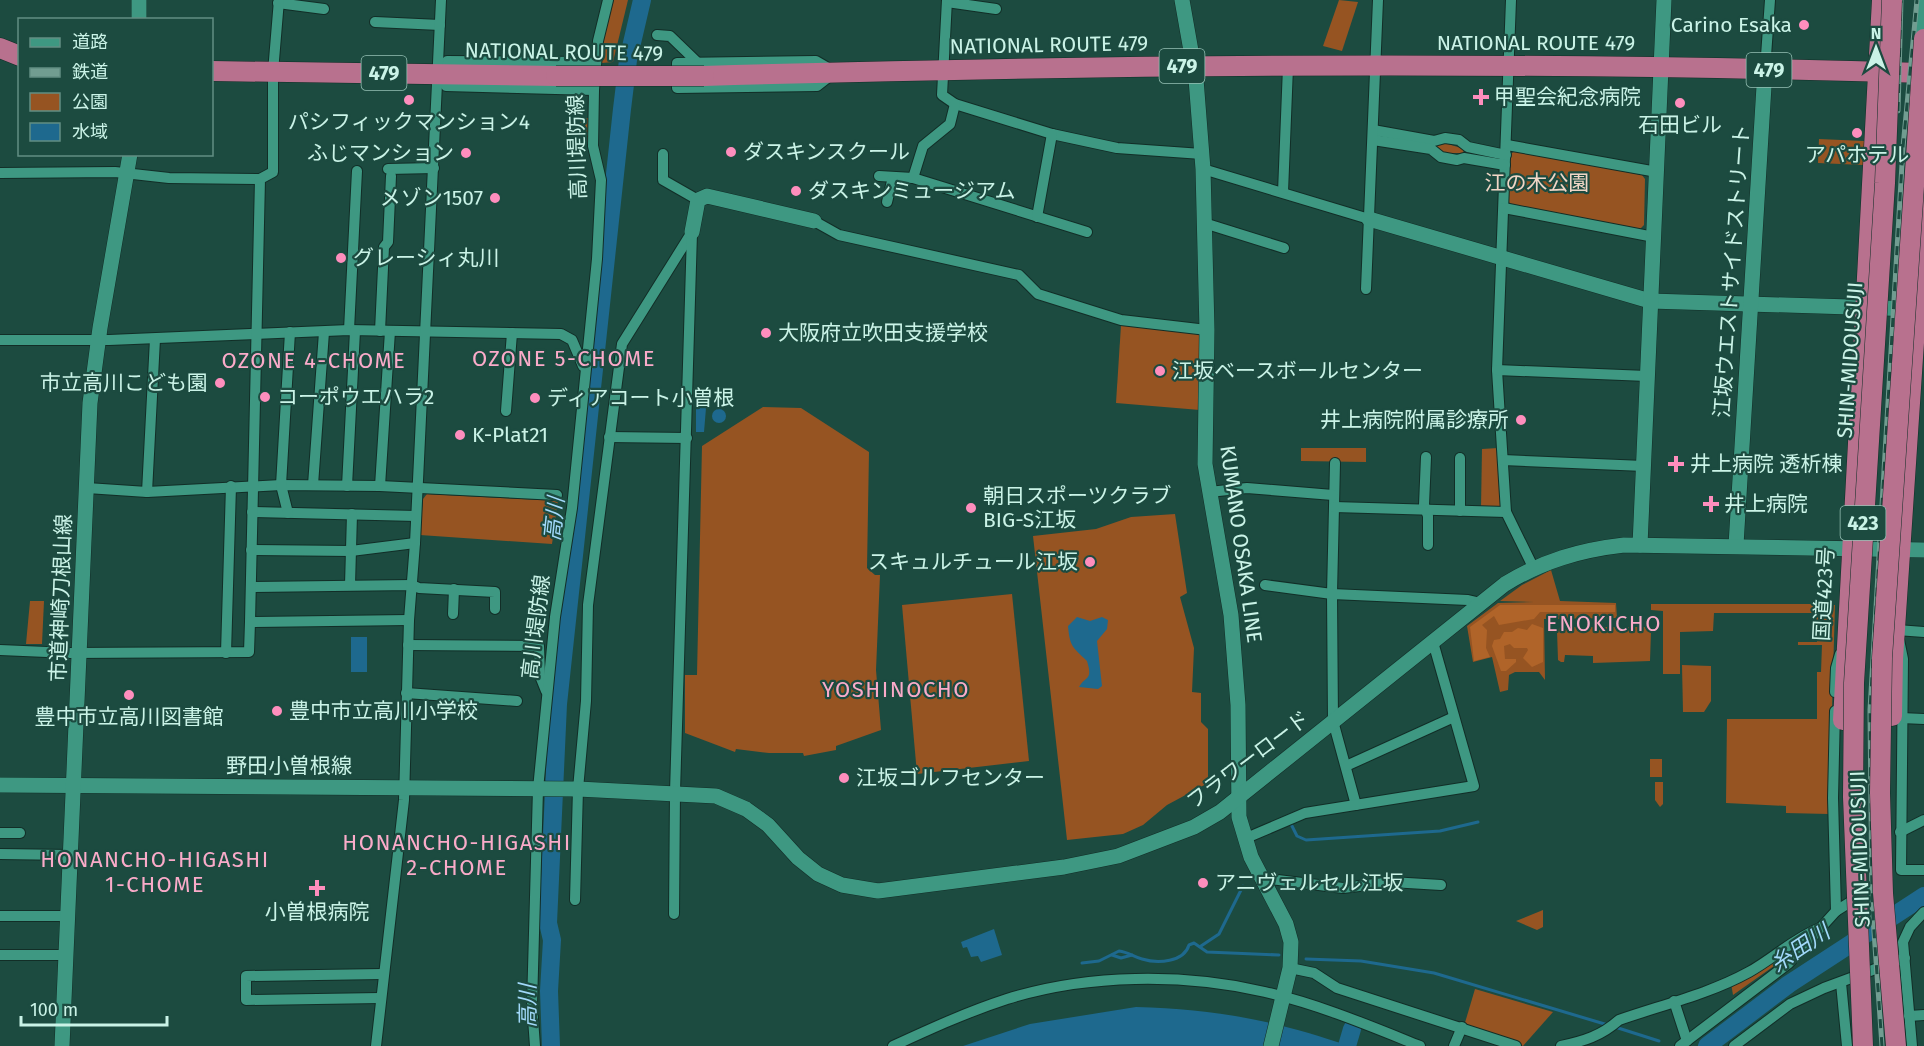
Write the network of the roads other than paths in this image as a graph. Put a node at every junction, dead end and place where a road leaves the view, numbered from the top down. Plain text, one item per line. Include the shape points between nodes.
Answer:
1 (139, 0) edge
2 (441, 0) edge
3 (608, 0) edge
4 (1182, 0) edge
5 (1378, 0) edge
6 (1511, 0) edge
7 (1664, 0) edge
8 (1770, 0) edge
9 (1882, 0) edge
10 (1892, 0) edge
11 (1923, 0) edge
12 (278, 1) edge
13 (947, 1) edge
14 (324, 9) dead end
15 (996, 9) dead end
16 (139, 18) edge
17 (375, 22) dead end
18 (440, 25) junction
19 (657, 34) dead end
20 (1924, 39) edge
21 (0, 48) edge
22 (18, 55) edge
23 (596, 62) junction
24 (1194, 66) junction
25 (1376, 66) junction
26 (1288, 67) junction
27 (1510, 67) junction
28 (1661, 68) junction
29 (701, 70) junction
30 (942, 70) junction
31 (1765, 70) junction
32 (213, 71) edge
33 (1878, 71) junction
34 (273, 72) junction
35 (835, 72) junction
36 (1915, 72) edge
37 (437, 74) junction
38 (594, 90) junction
39 (955, 104) junction
40 (1052, 134) junction
41 (1373, 135) junction
42 (1874, 144) junction
43 (663, 154) dead end
44 (1506, 155) junction
45 (130, 156) edge
46 (1202, 161) junction
47 (434, 168) junction
48 (357, 171) dead end
49 (127, 172) junction
50 (1657, 172) junction
51 (0, 173) edge
52 (879, 176) dead end
53 (893, 177) junction
54 (913, 178) junction
55 (260, 179) junction
56 (1283, 192) junction
57 (1924, 192) edge
58 (698, 200) junction
59 (887, 202) dead end
60 (1504, 208) junction
61 (1036, 217) junction
62 (1369, 219) junction
63 (814, 221) joint
64 (1204, 223) junction
65 (692, 232) junction
66 (1087, 232) dead end
67 (1654, 237) junction
68 (1284, 248) dead end
69 (1501, 256) junction
70 (1366, 289) dead end
71 (1650, 301) junction
72 (1751, 304) junction
73 (1866, 307) junction
74 (1920, 309) edge
75 (1207, 330) junction
76 (352, 331) junction
77 (385, 331) junction
78 (425, 331) junction
79 (290, 332) junction
80 (324, 332) junction
81 (512, 333) junction
82 (257, 336) junction
83 (155, 339) junction
84 (0, 340) edge
85 (98, 340) junction
86 (1497, 370) junction
87 (585, 371) junction
88 (1647, 376) junction
89 (506, 411) dead end
90 (609, 437) junction
91 (687, 438) junction
92 (1426, 457) dead end
93 (1460, 458) dead end
94 (1503, 460) junction
95 (1335, 463) dead end
96 (1644, 466) junction
97 (281, 485) junction
98 (314, 485) junction
99 (231, 486) junction
100 (252, 486) junction
101 (347, 486) junction
102 (380, 486) junction
103 (418, 487) junction
104 (87, 488) junction
105 (147, 492) junction
106 (1209, 492) junction
107 (557, 495) dead end
108 (1333, 495) junction
109 (1334, 507) junction
110 (1426, 510) junction
111 (1460, 511) junction
112 (252, 512) junction
113 (1506, 512) junction
114 (288, 513) junction
115 (352, 514) junction
116 (416, 516) junction
117 (415, 543) junction
118 (1428, 545) dead end
119 (1640, 545) junction
120 (1736, 545) junction
121 (1851, 548) junction
122 (1902, 549) junction
123 (251, 550) junction
124 (1924, 550) edge
125 (351, 551) junction
126 (1533, 567) junction
127 (350, 585) junction
128 (412, 585) junction
129 (1265, 585) dead end
130 (250, 587) junction
131 (454, 590) junction
132 (1332, 594) junction
133 (1480, 603) junction
134 (495, 609) dead end
135 (453, 614) dead end
136 (409, 620) junction
137 (250, 622) junction
138 (1897, 630) junction
139 (1924, 632) edge
140 (1845, 638) junction
141 (1433, 642) junction
142 (408, 645) junction
143 (0, 650) edge
144 (79, 653) junction
145 (226, 653) junction
146 (547, 692) junction
147 (406, 693) junction
148 (517, 701) dead end
149 (1454, 717) junction
150 (1897, 717) junction
151 (1924, 719) edge
152 (1333, 721) junction
153 (1346, 766) junction
154 (0, 785) edge
155 (75, 785) junction
156 (402, 788) junction
157 (538, 789) junction
158 (578, 789) junction
159 (675, 792) junction
160 (1240, 795) junction
161 (1356, 805) junction
162 (1924, 820) edge
163 (1900, 832) junction
164 (0, 833) edge
165 (20, 833) dead end
166 (1244, 838) junction
167 (0, 854) edge
168 (71, 855) junction
169 (1901, 870) junction
170 (1924, 872) edge
171 (1262, 878) junction
172 (1441, 885) dead end
173 (575, 900) dead end
174 (1836, 911) junction
175 (1924, 912) edge
176 (674, 914) dead end
177 (0, 916) edge
178 (68, 916) junction
179 (1820, 928) junction
180 (0, 955) edge
181 (66, 955) junction
182 (1905, 958) junction
183 (1290, 968) junction
184 (382, 974) junction
185 (1841, 982) junction
186 (380, 998) junction
187 (1283, 1000) junction
188 (1674, 1001) junction
189 (1924, 1015) edge
190 (1909, 1016) junction
191 (1462, 1027) junction
192 (1588, 1040) junction
193 (1684, 1043) edge
194 (62, 1046) edge
195 (376, 1046) edge
196 (535, 1046) edge
197 (892, 1046) edge
198 (1272, 1046) edge
199 (1420, 1046) edge
200 (1454, 1046) edge
201 (1516, 1046) edge
202 (1561, 1046) edge
203 (1598, 1046) edge
204 (1734, 1046) edge
205 (1847, 1046) edge
206 (1862, 1046) edge
207 (1896, 1046) edge
208 (1912, 1046) edge

1 - 16 street
2 - 18 street
3 - 23 street, 高川堤防線
4 - 24 street, KUMANO OSAKA LINE
5 - 25 street
6 - 27 street
7 - 28 street
8 - 31 street, 江坂ウエストサイドストリート
9 - 33 highway, 国道423号 / 423
10 - 206 highway, SHIN-MIDOUSUJI / 423, bridge via 1885,183 1854,683 1854,832
11 - 36 street
12 - 14 street
12 - 34 street
13 - 15 street
13 - 30 street
17 - 18 street
18 - 37 street
19 - 29 street via 670,36
20 - 207 highway, SHIN-MIDOUSUJI / 423, bridge via 1882,658 1883,893
21 - 22 highway
23 - 37 street via 447,61
23 - 38 street, 高川堤防線
24 - 26 highway, NATIONAL ROUTE 479 / 479
24 - 30 highway, NATIONAL ROUTE 479 / 479
24 - 46 street, KUMANO OSAKA LINE
25 - 26 highway, NATIONAL ROUTE 479 / 479
25 - 27 highway, NATIONAL ROUTE 479 / 479
25 - 41 street
26 - 56 street
27 - 28 highway, NATIONAL ROUTE 479 / 479
27 - 44 street
28 - 31 highway, NATIONAL ROUTE 479 / 479
28 - 50 street
29 - 35 highway, NATIONAL ROUTE 479 / 479
29 - 35 street via 677,63 677,88 817,86
29 - 37 highway, NATIONAL ROUTE 479 / 479, bridge via 556,76
30 - 35 highway, NATIONAL ROUTE 479 / 479
30 - 39 street via 942,95
31 - 33 highway, NATIONAL ROUTE 479 / 479
31 - 72 street, 江坂ウエストサイドストリート
32 - 34 highway, NATIONAL ROUTE 479 / 479
33 - 36 highway, NATIONAL ROUTE 479 / 479
33 - 42 highway, 国道423号 / 423
34 - 37 highway, NATIONAL ROUTE 479 / 479
34 - 55 street via 273,172
36 - 42 street via 1894,90 1892,128
37 - 38 street via 446,87
37 - 47 street
38 - 87 street, 高川堤防線 via 593,146 601,180
39 - 40 street
39 - 54 street via 950,124 923,146
40 - 46 street
40 - 61 street
41 - 44 street via 1459,140 1467,147
41 - 44 street via 1457,160
41 - 62 street
42 - 73 highway, 国道423号 / 423
43 - 58 street via 663,180
44 - 50 street
44 - 60 street
45 - 49 street, 市道神崎刀根山線
46 - 56 street
46 - 64 street, KUMANO OSAKA LINE
47 - 77 street via 389,173 388,242 384,247
47 - 78 street
48 - 76 street
49 - 51 street
49 - 55 street via 169,178
49 - 85 street, 市道神崎刀根山線
50 - 67 street
52 - 53 street
53 - 54 street
53 - 59 street
54 - 61 street
55 - 82 street
56 - 62 street
57 - 74 highway, 423
58 - 63 street via 707,196
58 - 65 street
60 - 67 street
60 - 69 street
61 - 66 street
62 - 69 street
62 - 70 street
63 - 75 street via 839,235 1019,274 1038,294 1121,320
64 - 68 street
64 - 75 street, KUMANO OSAKA LINE
65 - 90 street via 622,344
65 - 91 street
67 - 71 street
69 - 71 street
69 - 86 street
71 - 72 street
71 - 88 street
72 - 73 street
72 - 120 street, 江坂ウエストサイドストリート
73 - 74 street
73 - 121 highway, 国道423号 / 423
74 - 122 highway, 423
75 - 106 street, KUMANO OSAKA LINE via 1204,464
76 - 77 street
76 - 80 street
76 - 101 street
77 - 78 street
77 - 102 street
78 - 81 street
78 - 103 street
79 - 80 street
79 - 82 street
79 - 97 street
80 - 98 street
81 - 87 street via 561,334 572,339
81 - 89 street
82 - 83 street
82 - 100 street
83 - 85 street
83 - 105 street
84 - 85 street
85 - 104 street, 市道神崎刀根山線 via 90,403
86 - 88 street
86 - 94 street
87 - 146 street, 高川堤防線 via 572,508
88 - 96 street
90 - 91 street
90 - 158 street via 588,605 586,701
91 - 159 street
92 - 110 street
93 - 111 street
94 - 96 street
94 - 113 street
95 - 108 street
96 - 119 street
97 - 98 street
97 - 100 street
97 - 114 street
98 - 101 street
99 - 100 street
99 - 105 street
99 - 145 street
100 - 112 street
101 - 102 street
102 - 103 street
103 - 107 street
103 - 116 street
104 - 105 street
104 - 144 street, 市道神崎刀根山線
106 - 108 street via 1247,488
106 - 160 street, KUMANO OSAKA LINE via 1232,615
108 - 109 street
109 - 110 street
109 - 132 street
110 - 111 street
110 - 118 street
111 - 113 street
112 - 114 street
112 - 123 street
113 - 126 street
114 - 115 street
115 - 116 street
115 - 125 street
116 - 117 street
117 - 125 street
117 - 128 street
119 - 120 street, フラワーロード
119 - 126 street, フラワーロード via 1594,548
120 - 121 street, フラワーロード
121 - 122 street, フラワーロード
121 - 140 highway, 国道423号 / 423
122 - 124 street, フラワーロード
122 - 138 highway, 423
123 - 125 street
123 - 130 street
125 - 127 street
126 - 133 street, フラワーロード
127 - 128 street
127 - 130 street
128 - 131 street
128 - 136 street
129 - 132 street
130 - 137 street
131 - 134 street via 495,592
131 - 135 street
132 - 133 street
132 - 152 street
133 - 141 street, フラワーロード
136 - 137 street
136 - 142 street
137 - 145 street via 249,652
138 - 139 street
138 - 150 highway, 423
140 - 174 street via 1836,668
140 - 206 highway, 国道423号 / 423, bridge via 1844,903
141 - 149 street
141 - 152 street, フラワーロード
142 - 146 street via 539,646 540,676
142 - 147 street
143 - 144 street
144 - 145 street
144 - 155 street, 市道神崎刀根山線
146 - 157 street, 高川堤防線
147 - 148 street
147 - 156 street
149 - 153 street
149 - 161 street via 1474,786
150 - 151 street
150 - 163 street
150 - 207 highway, 423, bridge
152 - 153 street
152 - 160 street, フラワーロード
153 - 161 street
154 - 155 street, 野田小曽根線
155 - 156 street, 野田小曽根線
155 - 168 street, 市道神崎刀根山線
156 - 157 street, 野田小曽根線
156 - 184 street via 404,800
157 - 158 street, 野田小曽根線
157 - 196 street, 高川堤防線 via 532,1005
158 - 159 street, フラワーロード
158 - 173 street
159 - 160 street, フラワーロード via 716,796 746,809 818,874 842,885 878,891 1064,867 1118,856 1194,827
159 - 176 street
160 - 166 street, KUMANO OSAKA LINE via 1239,817
161 - 166 street via 1305,813
162 - 163 street
163 - 169 street
164 - 165 street
166 - 171 street, KUMANO OSAKA LINE
167 - 168 street
168 - 178 street, 市道神崎刀根山線
169 - 170 street
169 - 174 street
171 - 172 street via 1343,888 1391,882
171 - 183 street, KUMANO OSAKA LINE via 1286,924 1291,942
174 - 179 street
175 - 182 street via 1903,942
177 - 178 street
178 - 181 street, 市道神崎刀根山線
179 - 188 street via 1801,936 1750,971
179 - 193 street via 1789,963
180 - 181 street
181 - 194 street, 市道神崎刀根山線
182 - 185 street
182 - 190 street
183 - 187 street, KUMANO OSAKA LINE
183 - 191 street via 1314,973 1338,988
184 - 186 street
184 - 186 street via 246,976 246,1000
185 - 204 street via 1790,1004
185 - 205 street
186 - 195 street
187 - 197 street via 1204,983 1149,980 1087,984 1008,999 948,1020
187 - 198 street, KUMANO OSAKA LINE
187 - 199 street
188 - 192 street via 1619,1020 1605,1033
188 - 193 street
189 - 190 street
190 - 208 street
191 - 200 street
191 - 201 street
192 - 202 street
192 - 203 street

